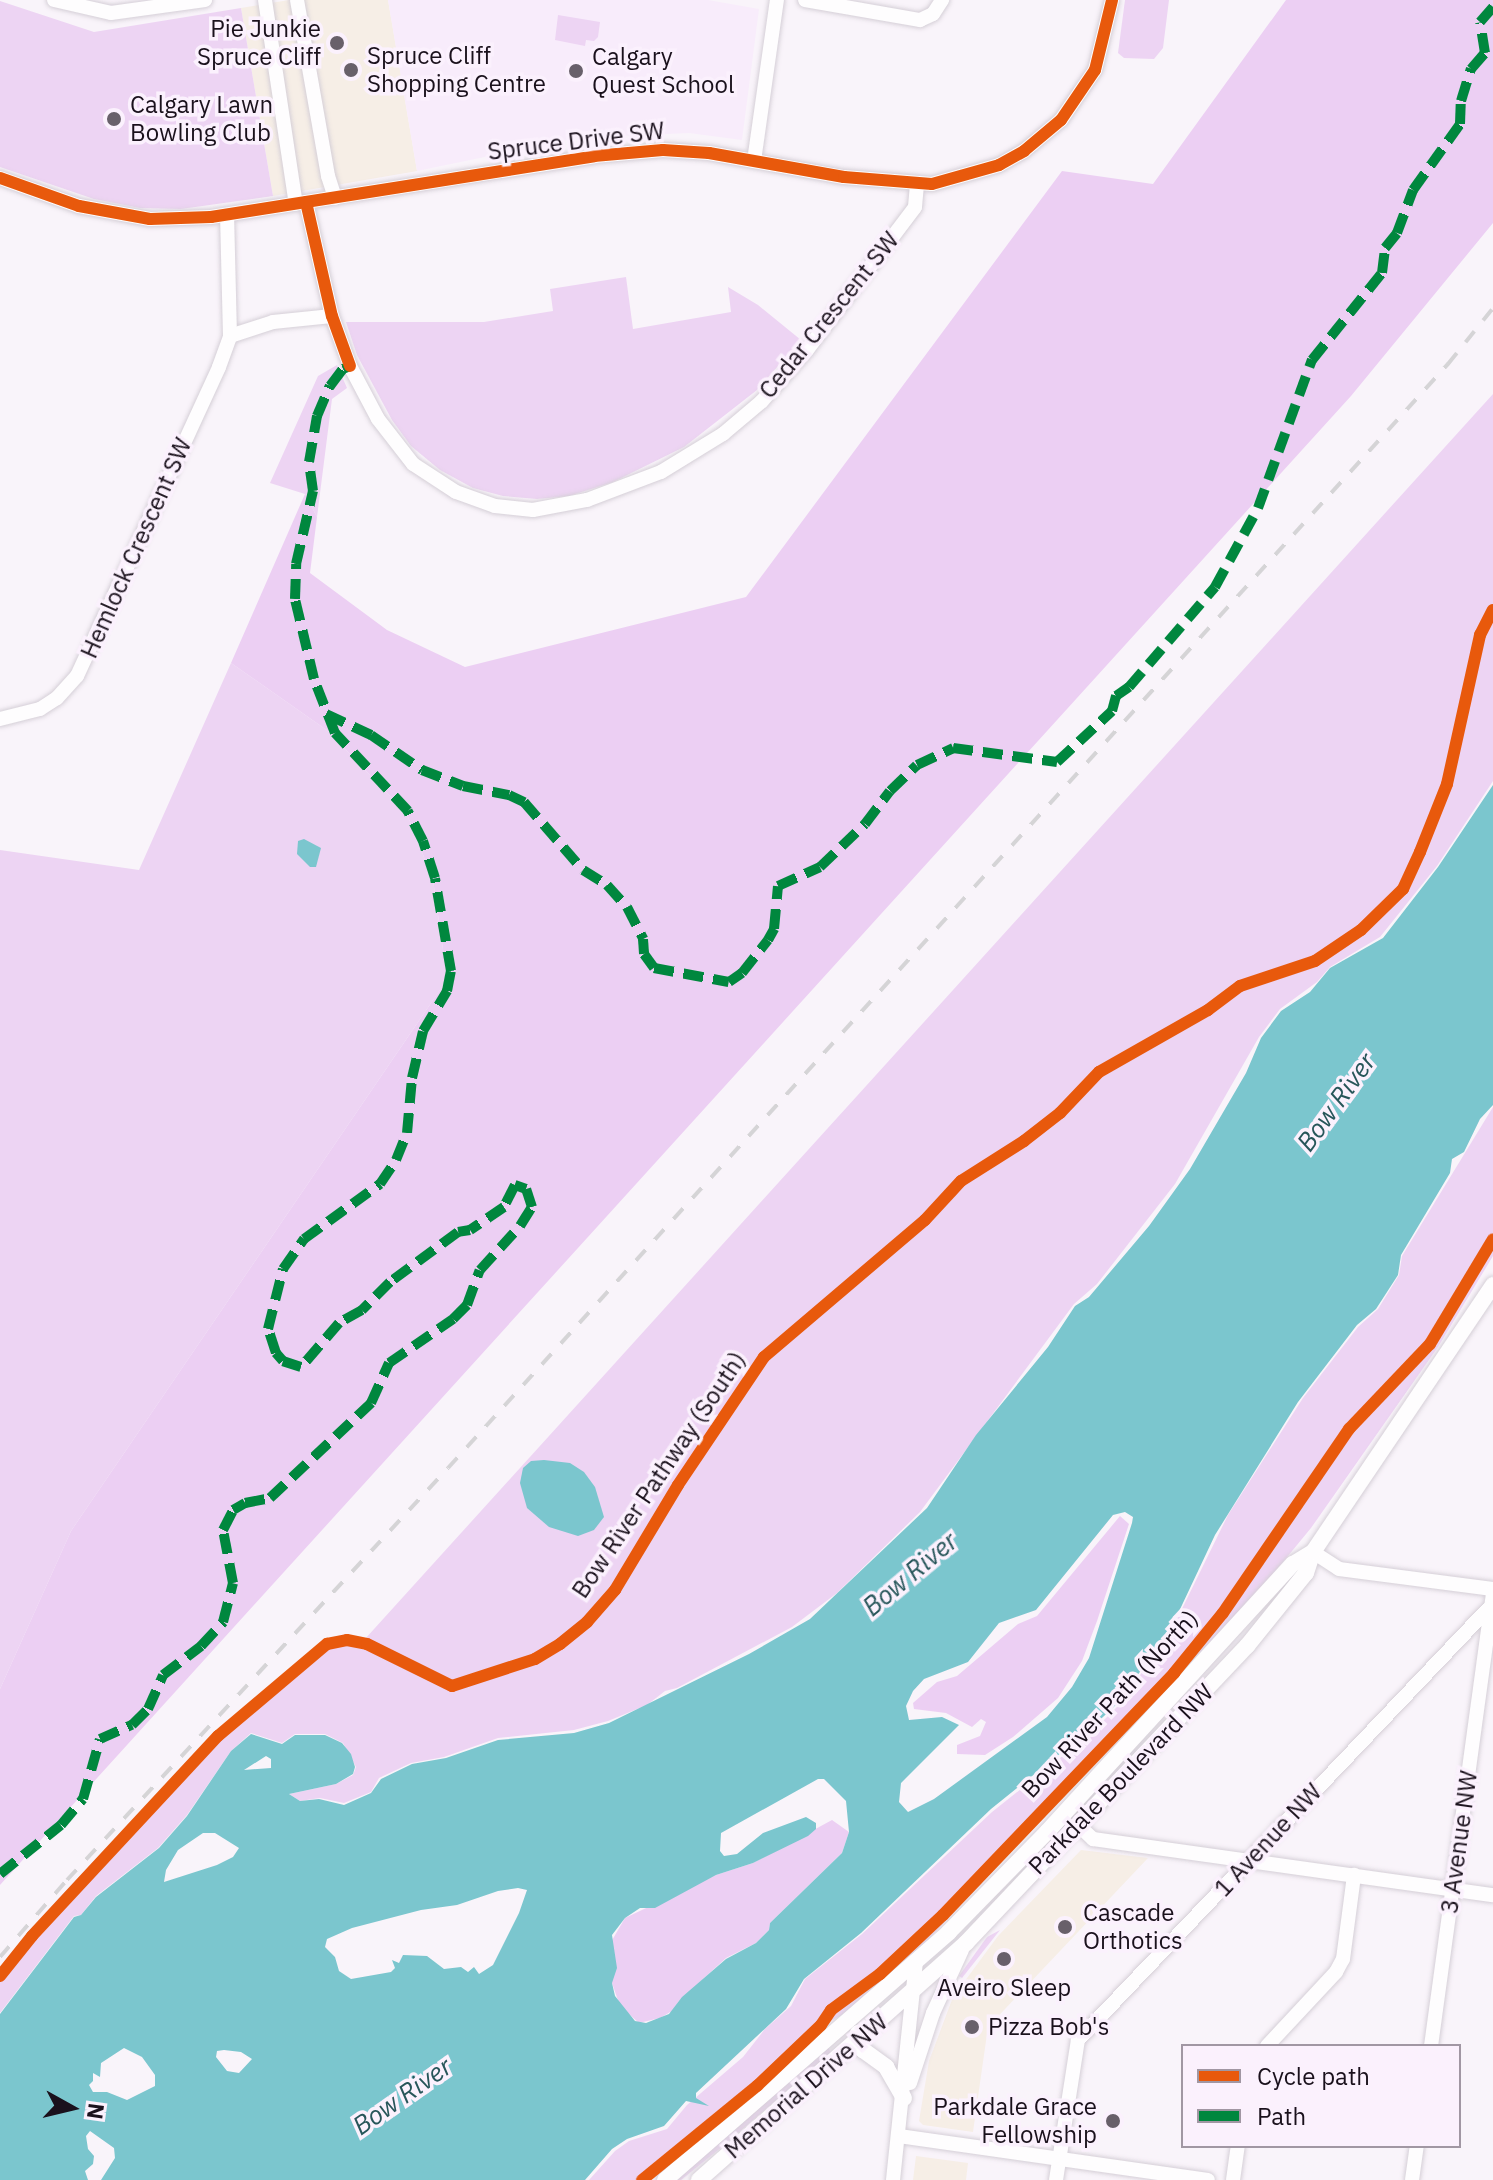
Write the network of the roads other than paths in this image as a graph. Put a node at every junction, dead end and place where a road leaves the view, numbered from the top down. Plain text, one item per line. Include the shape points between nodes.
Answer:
1 (54, 0) edge
2 (205, 0) edge
3 (265, 0) edge
4 (297, 0) edge
5 (777, 0) edge
6 (805, 0) edge
7 (942, 0) edge
8 (1112, 0) edge
9 (87, 5) edge
10 (754, 161) junction
11 (0, 178) edge
12 (917, 186) junction
13 (335, 198) junction
14 (301, 203) junction
15 (227, 215) junction
16 (332, 316) junction
17 (230, 336) junction
18 (0, 719) edge
19 (1493, 1285) edge
20 (1313, 1552) junction
21 (1493, 1590) edge
22 (1489, 1608) junction
23 (1078, 1825) junction
24 (1248, 1860) junction
25 (1354, 1875) junction
26 (1453, 1890) junction
27 (1493, 1895) edge
28 (966, 1943) junction
29 (916, 1962) junction
30 (913, 1993) junction
31 (863, 2008) junction
32 (859, 2039) junction
33 (1269, 2044) edge
34 (1431, 2044) edge
35 (872, 2057) junction
36 (834, 2061) junction
37 (904, 2098) junction
38 (899, 2136) junction
39 (1238, 2148) edge
40 (1417, 2148) edge
41 (1060, 2159) junction
42 (665, 2180) edge
43 (699, 2180) edge
44 (893, 2180) edge
45 (1056, 2180) edge
46 (1208, 2180) edge
47 (1233, 2180) edge
48 (1412, 2180) edge

1 - 9 street
2 - 9 street via 111,13
3 - 14 street, Cedar Crescent SW
4 - 13 street
5 - 10 street
6 - 7 street via 920,20 933,14
8 - 12 street, Spruce Drive SW via 1095,70 1053,128 999,165
10 - 12 street, Spruce Drive SW
10 - 13 street, Spruce Drive SW via 709,153 634,151
11 - 15 street, Spruce Drive SW via 110,214 150,219
12 - 16 street, Cedar Crescent SW via 915,207 762,401 674,465 556,508 495,506 456,492 413,464 378,419
13 - 14 street, Spruce Drive SW
14 - 15 street, Spruce Drive SW
14 - 16 street, Cedar Crescent SW
15 - 17 street, Hemlock Crescent SW
16 - 17 street via 273,322
17 - 18 street, Hemlock Crescent SW via 77,676 40,709
19 - 20 main road, Parkdale Boulevard NW
20 - 21 street via 1339,1569
20 - 23 main road, Parkdale Boulevard NW via 1306,1573 1273,1616
20 - 29 main road, Parkdale Boulevard NW via 1293,1564 1047,1832
21 - 22 street, 3 Avenue NW
22 - 24 street, 1 Avenue NW
22 - 26 street, 3 Avenue NW
23 - 24 street via 1093,1839
23 - 28 main road, Parkdale Boulevard NW
24 - 25 street
24 - 41 street, 1 Avenue NW via 1078,2040
25 - 26 street
25 - 33 street via 1343,1959
26 - 27 street
26 - 34 street, 3 Avenue NW
28 - 30 main road, Parkdale Boulevard NW
28 - 37 street via 933,2013
29 - 30 street
29 - 31 main road, Memorial Drive NW
30 - 32 main road, Memorial Drive NW
30 - 37 street
31 - 32 main road
31 - 42 main road, Memorial Drive NW
32 - 35 main road
32 - 36 main road, Memorial Drive NW
35 - 36 main road
35 - 37 main road via 886,2067
36 - 43 main road, Memorial Drive NW
37 - 38 street
38 - 41 street
38 - 44 street
39 - 47 street
40 - 48 street
41 - 45 street, 1 Avenue NW
41 - 46 street

